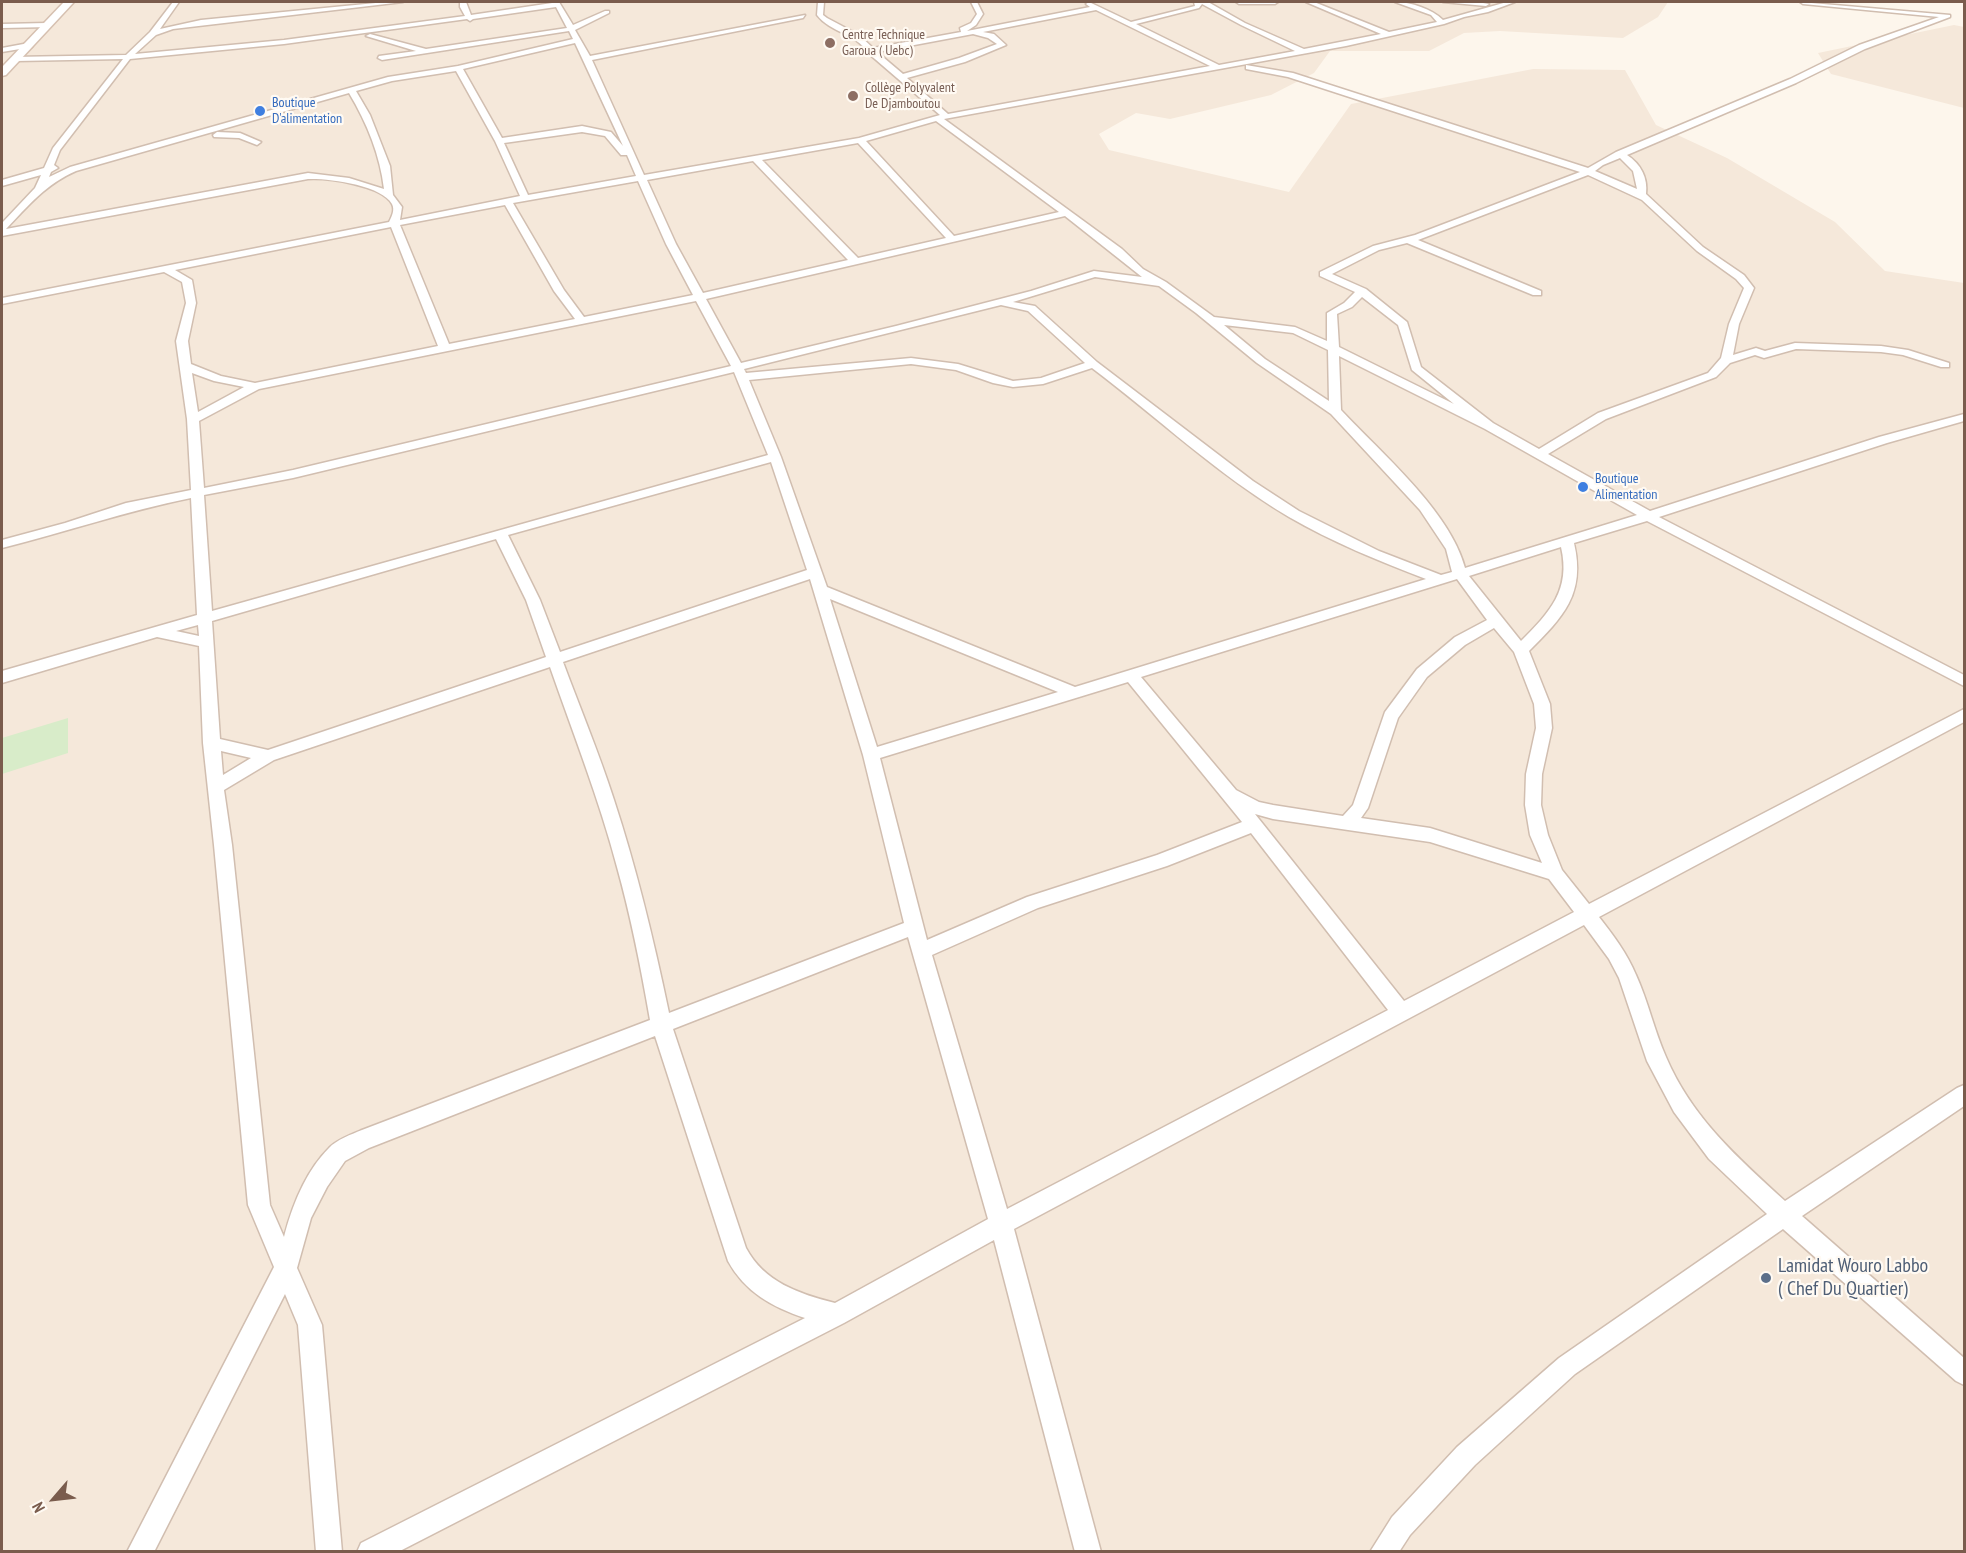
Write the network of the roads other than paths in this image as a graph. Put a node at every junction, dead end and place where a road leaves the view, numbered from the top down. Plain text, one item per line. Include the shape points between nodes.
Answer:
1 (69, 2) edge
2 (176, 2) edge
3 (400, 2) edge
4 (463, 2) edge
5 (821, 2) edge
6 (975, 2) edge
7 (1082, 2) edge
8 (1197, 2) edge
9 (1206, 2) edge
10 (1220, 2) edge
11 (1239, 2) edge
12 (1275, 2) edge
13 (1310, 2) edge
14 (1398, 2) edge
15 (1446, 2) edge
16 (1512, 2) edge
17 (1803, 2) edge
18 (1499, 5) junction
19 (374, 6) edge
20 (1097, 8) junction
21 (282, 12) junction
22 (585, 12) dead end
23 (803, 16) dead end
24 (567, 17) edge
25 (470, 19) junction
26 (1442, 23) junction
27 (283, 24) dead end
28 (1130, 24) junction
29 (47, 25) junction
30 (2, 26) edge
31 (380, 30) junction
32 (973, 31) junction
33 (284, 33) dead end
34 (152, 34) junction
35 (953, 35) junction
36 (1383, 36) junction
37 (284, 42) junction
38 (29, 45) junction
39 (2, 50) edge
40 (426, 51) junction
41 (872, 51) junction
42 (1303, 52) junction
43 (96, 56) junction
44 (128, 57) junction
45 (382, 58) junction
46 (588, 59) junction
47 (9, 63) edge
48 (1231, 66) junction
49 (458, 68) junction
50 (1220, 68) junction
51 (445, 70) junction
52 (2, 73) edge
53 (902, 77) junction
54 (391, 79) junction
55 (352, 91) junction
56 (941, 117) junction
57 (215, 130) junction
58 (898, 131) junction
59 (188, 138) junction
60 (499, 141) junction
61 (860, 141) junction
62 (257, 142) dead end
63 (879, 149) junction
64 (1619, 154) junction
65 (755, 158) junction
66 (51, 159) junction
67 (635, 160) junction
68 (45, 171) junction
69 (1590, 171) junction
70 (640, 177) junction
71 (4, 182) edge
72 (39, 189) junction
73 (389, 194) junction
74 (1641, 196) junction
75 (525, 198) junction
76 (507, 201) junction
77 (1067, 213) junction
78 (393, 222) junction
79 (2, 228) edge
80 (2, 233) edge
81 (952, 239) junction
82 (1409, 240) junction
83 (855, 261) junction
84 (1106, 263) junction
85 (164, 268) junction
86 (1162, 284) junction
87 (1362, 291) junction
88 (1035, 293) junction
89 (1538, 293) dead end
90 (700, 297) junction
91 (2, 301) edge
92 (999, 303) junction
93 (1031, 308) junction
94 (1210, 320) junction
95 (582, 321) junction
96 (1332, 348) junction
97 (445, 349) junction
98 (1726, 361) junction
99 (1093, 364) junction
100 (1945, 365) dead end
101 (185, 366) junction
102 (740, 371) junction
103 (255, 386) junction
104 (1335, 411) junction
105 (1965, 417) edge
106 (193, 419) junction
107 (1489, 426) junction
108 (1539, 454) junction
109 (775, 457) junction
110 (197, 492) junction
111 (1648, 516) junction
112 (500, 532) junction
113 (1566, 540) junction
114 (2, 544) edge
115 (815, 572) junction
116 (1459, 572) junction
117 (1438, 579) junction
118 (821, 590) junction
119 (207, 618) junction
120 (1496, 621) junction
121 (157, 632) junction
122 (207, 643) junction
123 (1521, 650) junction
124 (554, 661) junction
125 (1131, 675) junction
126 (4, 676) edge
127 (1965, 681) edge
128 (1073, 692) junction
129 (1965, 715) edge
130 (211, 743) junction
131 (871, 755) junction
132 (268, 756) junction
133 (215, 787) junction
134 (1228, 792) junction
135 (1347, 823) junction
136 (1254, 825) junction
137 (1555, 874) junction
138 (1586, 915) junction
139 (914, 927) junction
140 (922, 951) junction
141 (1401, 1012) junction
142 (662, 1024) junction
143 (1965, 1095) edge
144 (1784, 1215) junction
145 (1001, 1224) junction
146 (286, 1268) junction
147 (836, 1314) junction
148 (1965, 1373) edge
149 (140, 1551) edge
150 (329, 1551) edge
151 (370, 1551) edge
152 (1088, 1551) edge
153 (1383, 1551) edge

1 - 29 main road
2 - 34 street
3 - 19 street
4 - 25 street
5 - 41 street via 823,20 862,39
6 - 35 street via 979,19
7 - 20 street
8 - 28 street via 1197,6
9 - 10 street
9 - 42 street
11 - 12 street
13 - 36 street via 1386,34
14 - 26 street via 1433,14
15 - 18 street
16 - 18 street
17 - 64 street via 1948,16 1862,47 1793,81
18 - 26 street
19 - 21 street
20 - 28 street
20 - 32 street
21 - 27 street
21 - 34 street via 186,24
22 - 24 street via 607,12
23 - 46 street
24 - 25 street via 539,10
24 - 40 street
24 - 46 street
24 - 49 street
25 - 31 street
26 - 36 street
28 - 50 street
29 - 30 street
29 - 38 main road
31 - 37 street
31 - 40 street
31 - 45 street
32 - 35 street
32 - 53 street via 991,36 1002,45
33 - 37 street
34 - 43 street
34 - 44 street
35 - 41 street
36 - 42 street
37 - 44 street
38 - 39 street
38 - 47 main road
40 - 45 street
40 - 51 street via 437,52
41 - 53 street
42 - 48 street
43 - 44 street
43 - 47 street
44 - 66 street
45 - 54 street
46 - 67 street
47 - 52 main road
48 - 50 street
48 - 69 street via 1290,75
49 - 51 street
49 - 60 street
50 - 56 street
51 - 54 street
53 - 56 street
54 - 55 street
55 - 57 street
55 - 73 street via 386,166
56 - 58 street
56 - 61 street
56 - 77 street
57 - 59 street
57 - 68 street via 101,154
58 - 61 street
58 - 63 street
59 - 62 street via 228,135
59 - 72 street via 73,169
60 - 67 street via 582,129 608,134
60 - 75 street
61 - 63 street
61 - 65 street
63 - 81 street
64 - 69 street
64 - 74 street via 1628,157 1640,174 1644,184
65 - 70 street
65 - 83 street
66 - 68 street
66 - 71 street
67 - 70 street
68 - 71 street
68 - 72 street
69 - 74 street
69 - 82 street
70 - 75 street
70 - 90 street
72 - 79 street
73 - 78 street via 397,203
73 - 80 street via 339,178 315,176
74 - 98 street via 1749,288 1733,326
75 - 76 street
76 - 78 street
76 - 95 street via 559,291
77 - 81 street
77 - 84 street
78 - 85 street
78 - 97 street
81 - 83 street
82 - 87 street via 1376,248 1324,274
82 - 89 street
83 - 90 street
84 - 86 street via 1139,271
84 - 86 street via 1127,276
84 - 88 street
85 - 91 street
85 - 101 street via 187,280 191,303 182,341
86 - 94 street
87 - 96 street via 1348,305 1332,313
87 - 107 street via 1404,324 1416,368
88 - 92 street
88 - 93 street
90 - 95 street
90 - 102 street
92 - 93 street
92 - 102 street
93 - 99 street
94 - 96 street via 1295,330
94 - 104 street via 1261,361
95 - 97 street
96 - 104 street
96 - 107 street
97 - 103 street
98 - 100 street via 1756,351 1764,355 1795,346 1881,348
98 - 108 street via 1712,375 1602,416
99 - 102 street via 1029,383 997,381 958,367 911,361
99 - 117 street via 1294,514 1374,554
101 - 103 street via 218,379
101 - 106 street
102 - 109 street
102 - 110 street via 293,474
103 - 106 street
104 - 116 street via 1425,507 1453,549
105 - 111 street
106 - 110 street
107 - 108 street
108 - 111 street
109 - 112 street
109 - 115 street
110 - 114 street via 131,506
110 - 119 street
111 - 113 street
111 - 127 street
112 - 119 street
112 - 124 street via 533,600
113 - 116 street
113 - 123 street via 1572,569 1568,586 1552,619
115 - 118 street
115 - 124 street
116 - 117 street
116 - 120 street
117 - 125 street
118 - 128 street
118 - 131 street
119 - 121 street
119 - 122 street
120 - 123 street
120 - 135 street via 1460,641 1422,673 1391,716 1360,808
121 - 122 street
121 - 126 street
122 - 130 street
123 - 137 street via 1542,704 1544,728 1534,774 1533,805 1539,835
124 - 132 street
124 - 142 street via 627,867
125 - 128 street
125 - 134 street
128 - 131 street
129 - 138 street
130 - 132 street
130 - 133 street
131 - 139 street
132 - 133 street
133 - 146 street via 260,1205
134 - 135 street via 1254,807 1273,812
134 - 136 street
135 - 137 street via 1430,835
136 - 140 street via 1161,861 1033,902
136 - 141 street
137 - 138 street
138 - 141 street
138 - 144 street via 1616,953 1657,1061 1681,1105 1716,1152
139 - 140 street
139 - 142 street
140 - 145 street
141 - 145 street
142 - 146 street via 362,1140 337,1154 301,1215
142 - 147 street via 736,1252 750,1276 804,1307
143 - 144 street
144 - 148 street
144 - 153 street via 1567,1366 1466,1456
145 - 147 street
145 - 152 street
146 - 149 street
146 - 150 street via 310,1325
147 - 151 street

